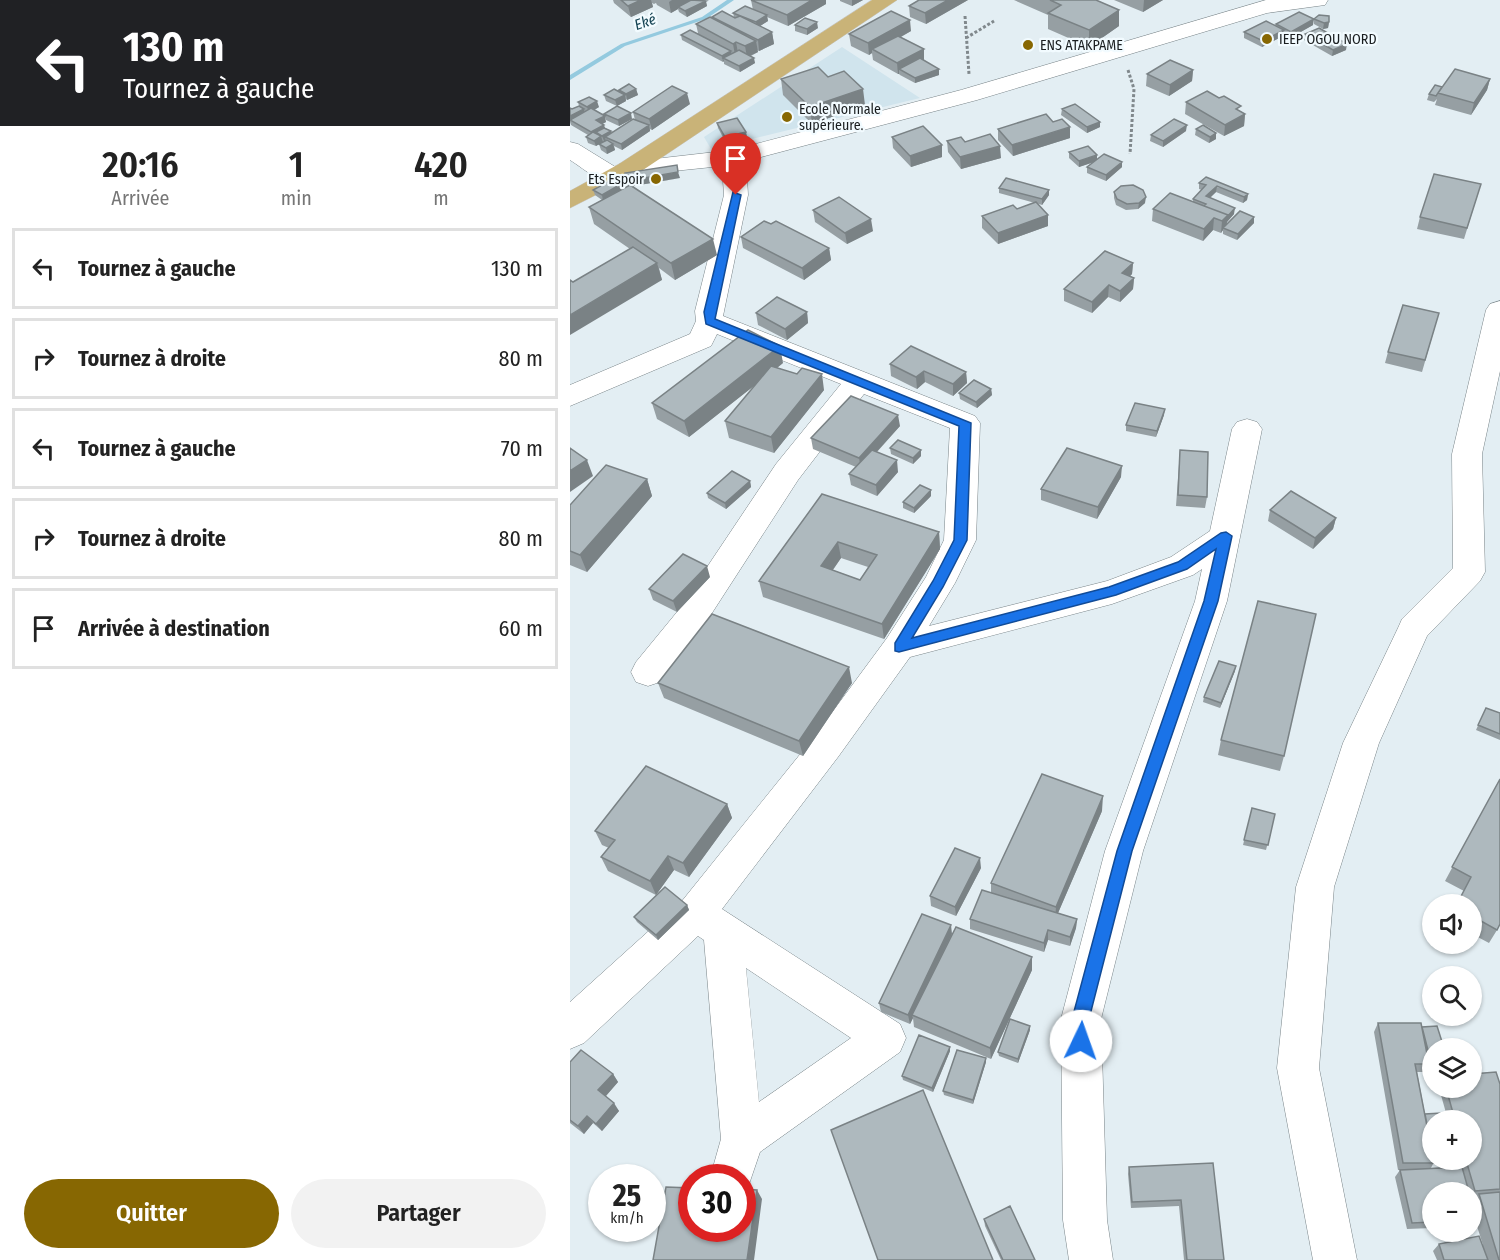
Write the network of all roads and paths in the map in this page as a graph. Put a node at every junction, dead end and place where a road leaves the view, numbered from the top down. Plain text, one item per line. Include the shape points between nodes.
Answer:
1 (886, 0) edge
2 (1289, 0) edge
3 (1317, 0) edge
4 (1267, 7) junction
5 (965, 16) dead end
6 (994, 21) dead end
7 (966, 38) junction
8 (1122, 49) junction
9 (969, 95) junction
10 (570, 148) edge
11 (1130, 154) dead end
12 (734, 157) junction
13 (621, 173) junction
14 (570, 201) edge
15 (1500, 310) edge
16 (710, 321) junction
17 (859, 381) junction
18 (570, 396) edge
19 (1247, 429) dead end
20 (1226, 536) junction
21 (899, 647) junction
22 (648, 672) dead end
23 (709, 923) junction
24 (570, 1029) edge
25 (742, 1139) junction
26 (735, 1164) edge
27 (1091, 1260) edge
28 (1335, 1260) edge

1 - 13 main road
2 - 4 street
3 - 4 street
4 - 8 street
5 - 7 path
6 - 7 path
7 - 9 path
8 - 9 street
8 - 11 path via 1134,89
9 - 12 street
10 - 13 street
12 - 13 street
12 - 16 street via 736,195
13 - 14 main road
15 - 28 street via 1467,454 1469,572 1414,628 1361,743 1315,887 1298,1068
16 - 17 street
16 - 18 street via 701,340
17 - 21 street via 965,423 960,540 939,583
17 - 22 street via 787,472 689,621
19 - 20 street
20 - 21 street via 1182,566 1112,592
20 - 27 street via 1211,601 1124,851 1081,1019 1085,1220
21 - 23 street via 826,747
23 - 24 street
23 - 25 street
23 - 25 street via 886,1038
25 - 26 street

